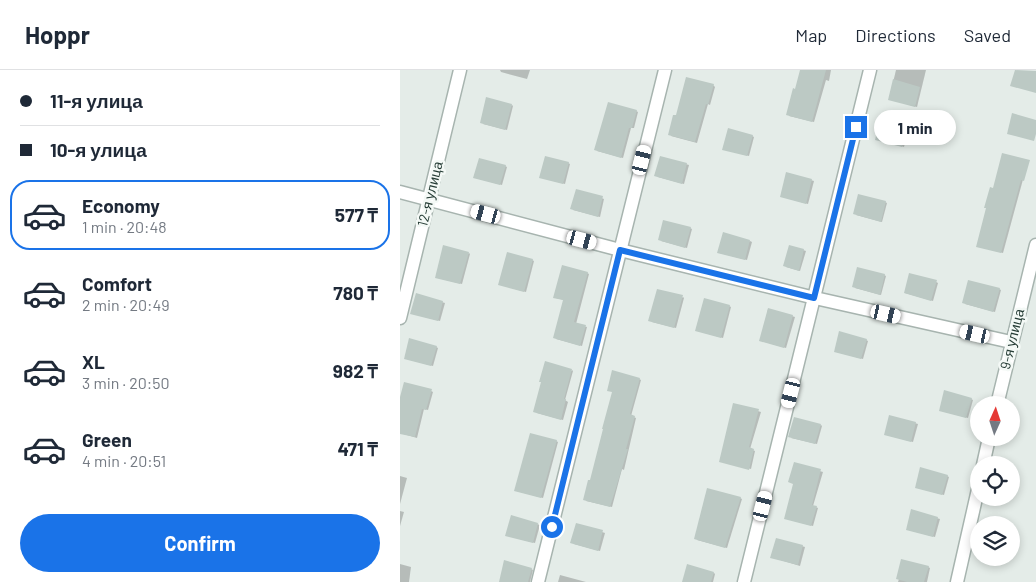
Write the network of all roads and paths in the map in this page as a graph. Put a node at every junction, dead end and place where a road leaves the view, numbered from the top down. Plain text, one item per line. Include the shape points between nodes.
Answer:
1 (460, 70) edge
2 (665, 70) edge
3 (870, 70) edge
4 (400, 192) edge
5 (429, 199) junction
6 (1036, 245) edge
7 (620, 250) junction
8 (814, 298) junction
9 (400, 318) edge
10 (1011, 342) junction
11 (999, 396) edge
12 (974, 506) edge
13 (538, 582) edge
14 (744, 582) edge
15 (957, 582) edge

1 - 5 street, 12-я улица
2 - 7 street
3 - 8 street
4 - 5 street
5 - 7 street
5 - 9 street, 12-я улица
6 - 10 street, 9-я улица
7 - 8 street
7 - 13 street
8 - 10 street
8 - 14 street
10 - 11 street, 9-я улица
12 - 15 street

